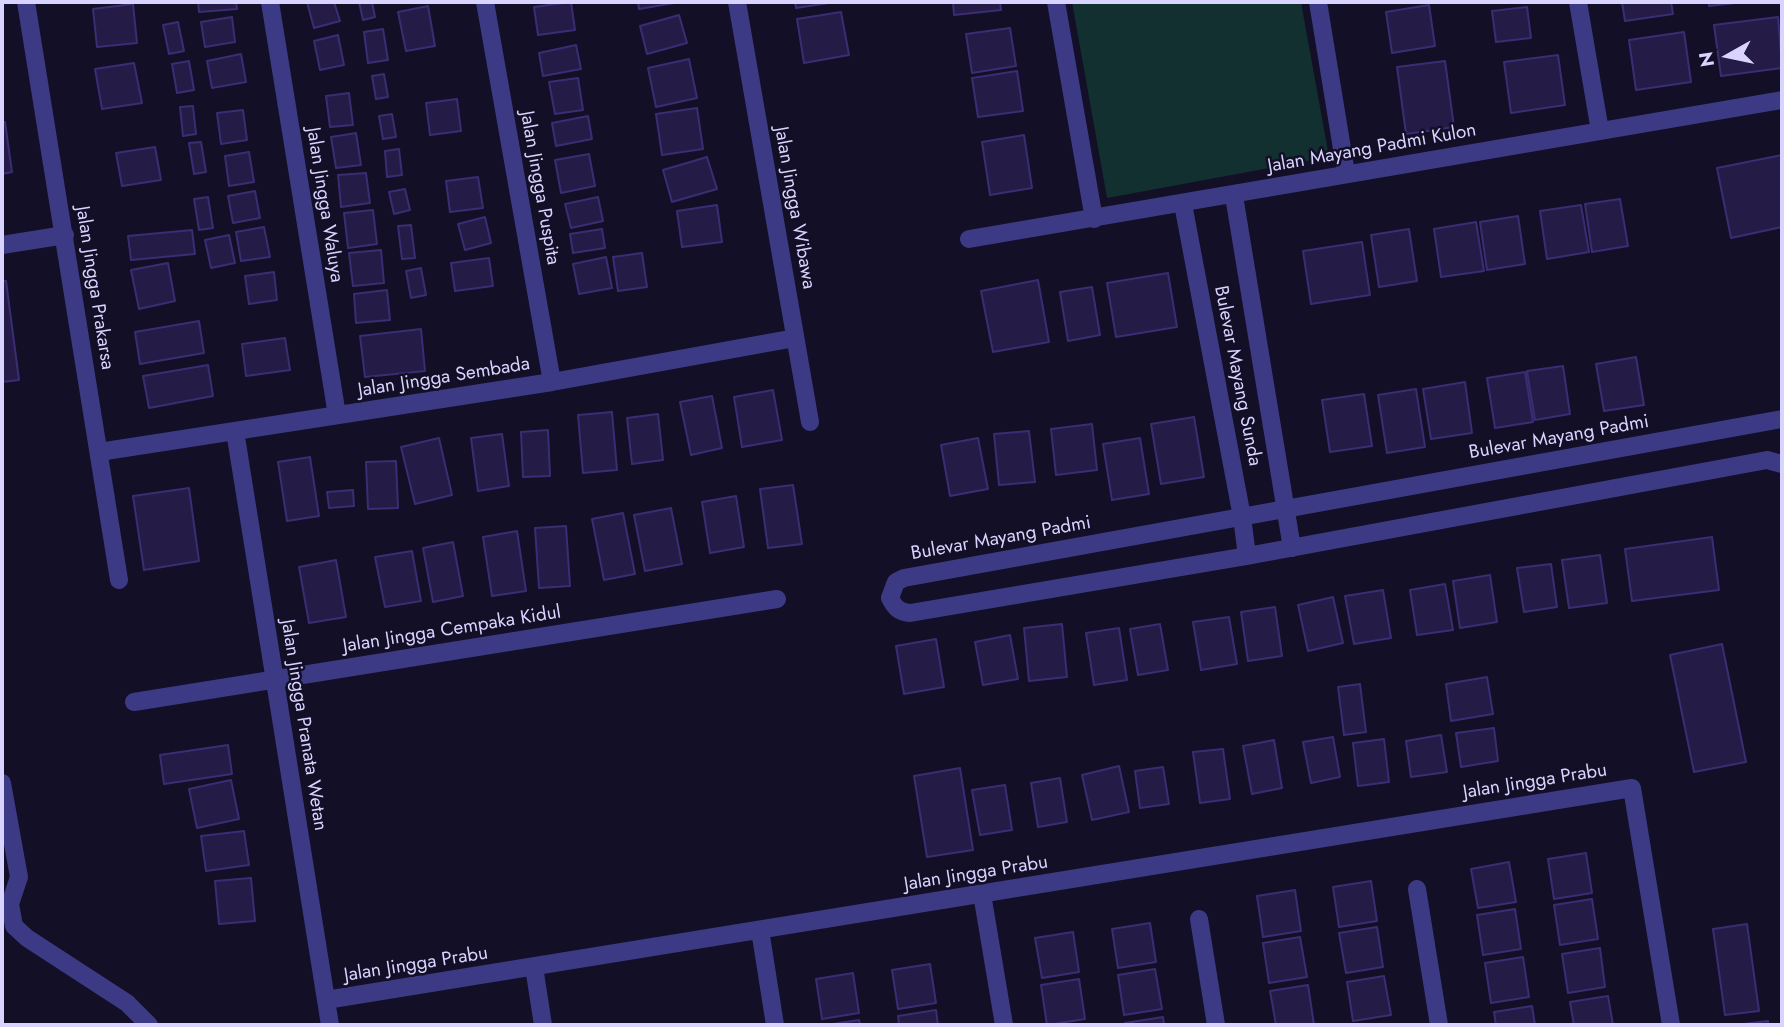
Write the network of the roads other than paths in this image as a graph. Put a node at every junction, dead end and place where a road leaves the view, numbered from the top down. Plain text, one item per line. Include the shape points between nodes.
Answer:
1 (26, 2) edge
2 (270, 2) edge
3 (485, 2) edge
4 (737, 2) edge
5 (1056, 2) edge
6 (1318, 2) edge
7 (1578, 2) edge
8 (1782, 100) edge
9 (1600, 131) junction
10 (1346, 173) junction
11 (1234, 196) junction
12 (1183, 204) junction
13 (1094, 219) junction
14 (65, 235) junction
15 (969, 239) dead end
16 (2, 246) edge
17 (795, 338) junction
18 (552, 382) junction
19 (337, 415) junction
20 (1782, 419) edge
21 (810, 422) dead end
22 (235, 431) junction
23 (99, 452) junction
24 (1782, 464) edge
25 (1284, 509) junction
26 (1242, 517) junction
27 (1292, 548) junction
28 (1247, 556) junction
29 (119, 580) dead end
30 (777, 599) dead end
31 (275, 680) junction
32 (134, 702) dead end
33 (2, 783) edge
34 (1417, 889) dead end
35 (982, 894) junction
36 (1199, 919) dead end
37 (760, 930) junction
38 (534, 967) junction
39 (326, 1000) junction
40 (149, 1025) edge
41 (330, 1025) edge
42 (543, 1025) edge
43 (775, 1025) edge
44 (1004, 1025) edge
45 (1216, 1025) edge
46 (1439, 1025) edge
47 (1671, 1025) edge

1 - 14 street, Jalan Jingga Prakarsa
2 - 19 street, Jalan Jingga Waluya
3 - 18 street, Jalan Jingga Puspita
4 - 17 street, Jalan Jingga Wibawa
5 - 13 street
6 - 10 street
7 - 9 street
8 - 9 street, Jalan Mayang Padmi Kulon
9 - 10 street, Jalan Mayang Padmi Kulon
10 - 11 street, Jalan Mayang Padmi Kulon
11 - 12 street, Jalan Mayang Padmi Kulon
11 - 25 street, Bulevar Mayang Sunda
12 - 13 street, Jalan Mayang Padmi Kulon
12 - 26 street, Bulevar Mayang Sunda
13 - 15 street, Jalan Mayang Padmi Kulon
14 - 16 street
14 - 23 street, Jalan Jingga Prakarsa
17 - 18 street, Jalan Jingga Sembada
17 - 21 street, Jalan Jingga Wibawa
18 - 19 street, Jalan Jingga Sembada
19 - 22 street, Jalan Jingga Sembada
20 - 25 street, Bulevar Mayang Padmi
22 - 23 street, Jalan Jingga Sembada
22 - 31 street, Jalan Jingga Pranata Wetan
23 - 29 street, Jalan Jingga Prakarsa
24 - 27 street, Bulevar Mayang Padmi via 1767,460
25 - 26 street, Bulevar Mayang Padmi
25 - 27 street, Bulevar Mayang Sunda
26 - 28 street, Bulevar Mayang Sunda
26 - 28 street, Bulevar Mayang Padmi via 904,578 896,582 890,598 894,607 910,613
27 - 28 street, Bulevar Mayang Padmi
30 - 31 street, Jalan Jingga Cempaka Kidul
31 - 32 street, Jalan Jingga Cempaka Kidul
31 - 39 street, Jalan Jingga Pranata Wetan
33 - 40 street via 19,877 10,904 14,926 127,1003
34 - 46 street
35 - 37 street, Jalan Jingga Prabu
35 - 44 street
35 - 47 street, Jalan Jingga Prabu via 1632,788
36 - 45 street
37 - 38 street, Jalan Jingga Prabu
37 - 43 street
38 - 39 street, Jalan Jingga Prabu
38 - 42 street
39 - 41 street, Jalan Jingga Pranata Wetan

